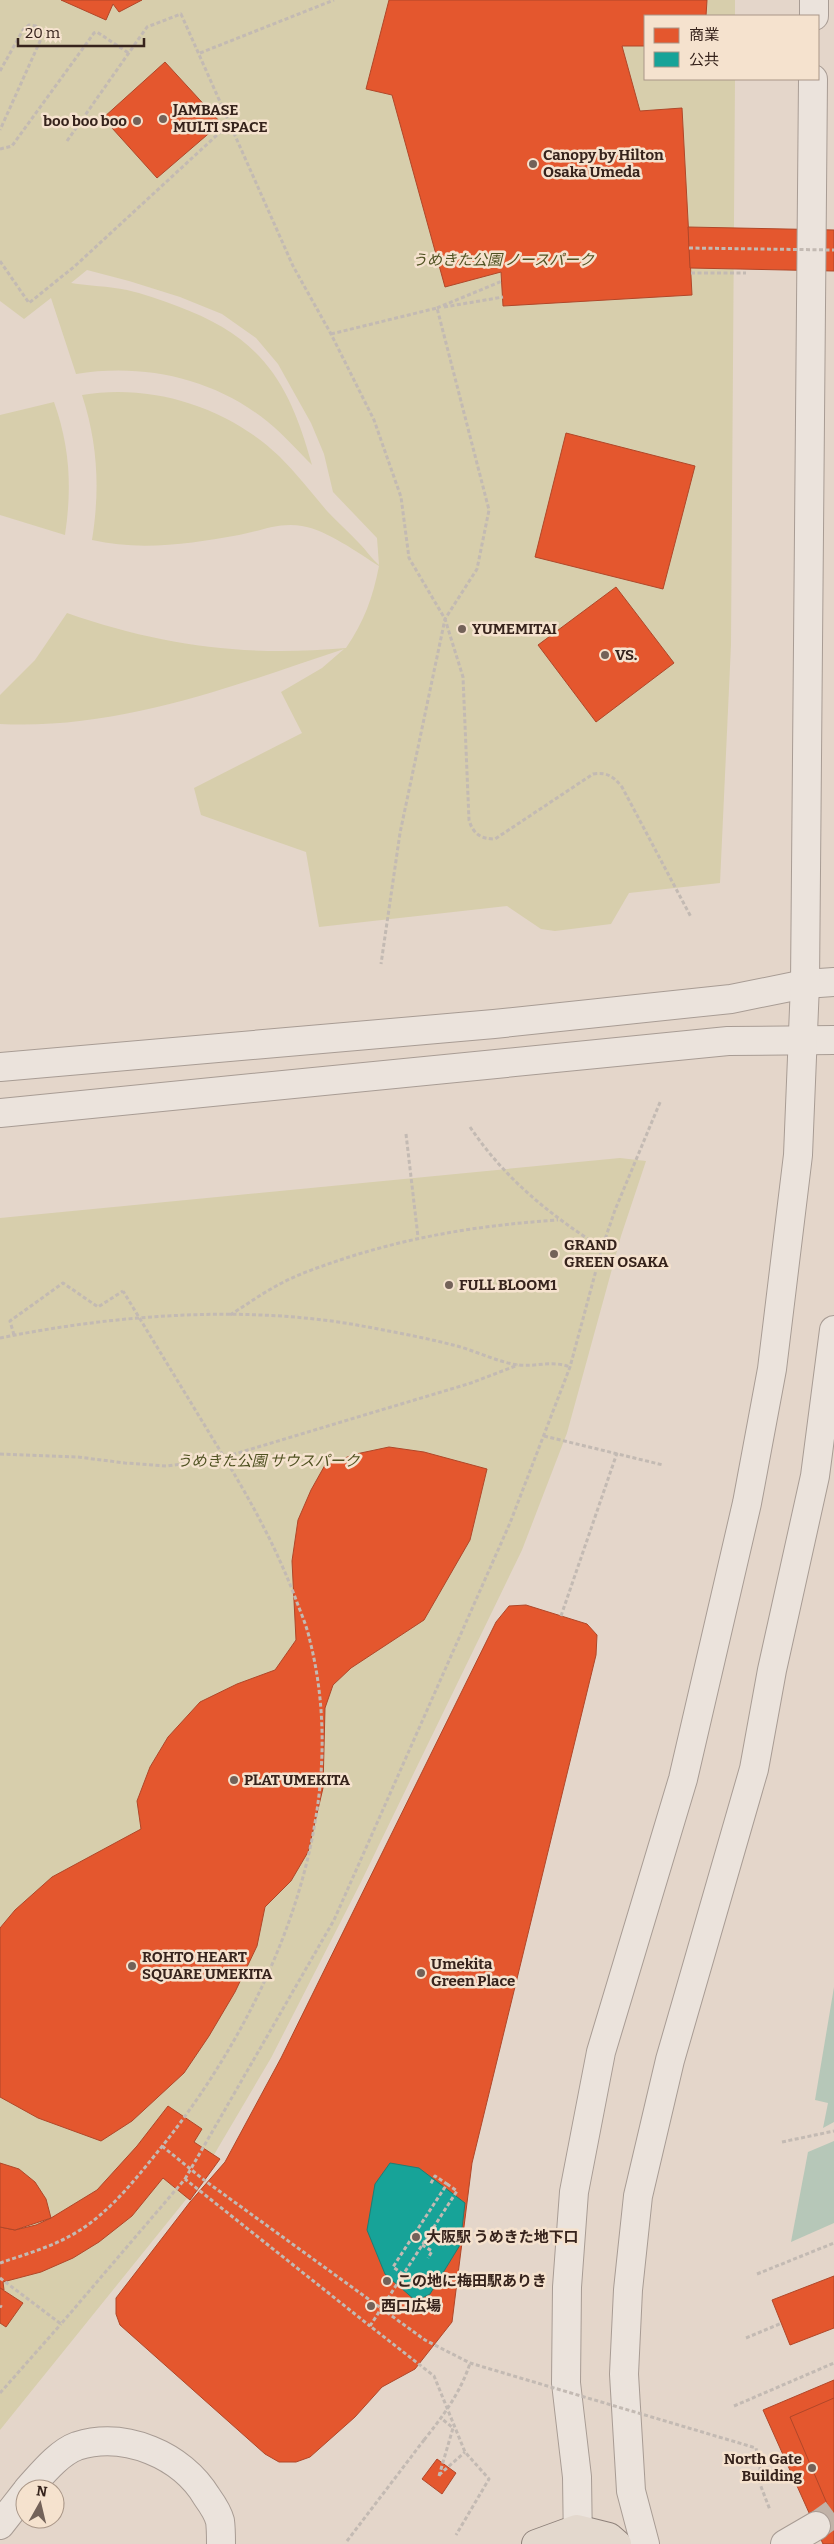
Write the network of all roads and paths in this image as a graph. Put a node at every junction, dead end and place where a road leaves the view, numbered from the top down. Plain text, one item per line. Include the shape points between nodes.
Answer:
1 (334, 0) edge
2 (814, 0) edge
3 (814, 15) edge
4 (200, 53) junction
5 (130, 54) junction
6 (0, 71) edge
7 (813, 80) edge
8 (229, 124) junction
9 (0, 130) edge
10 (67, 141) dead end
11 (0, 149) edge
12 (689, 248) dead end
13 (834, 250) edge
14 (0, 261) edge
15 (691, 273) dead end
16 (746, 273) dead end
17 (502, 281) dead end
18 (503, 297) dead end
19 (437, 308) junction
20 (331, 334) junction
21 (445, 619) junction
22 (691, 917) dead end
23 (381, 964) dead end
24 (834, 982) edge
25 (805, 984) junction
26 (834, 1040) edge
27 (804, 1041) junction
28 (0, 1067) edge
29 (661, 1100) dead end
30 (0, 1113) edge
31 (470, 1127) dead end
32 (406, 1134) dead end
33 (558, 1220) junction
34 (418, 1237) junction
35 (602, 1248) junction
36 (229, 1315) junction
37 (834, 1330) edge
38 (14, 1335) junction
39 (0, 1338) edge
40 (518, 1364) junction
41 (570, 1367) junction
42 (544, 1436) junction
43 (617, 1453) junction
44 (0, 1454) edge
45 (663, 1465) dead end
46 (561, 1616) dead end
47 (834, 2131) edge
48 (782, 2142) dead end
49 (162, 2146) junction
50 (185, 2179) junction
51 (447, 2184) junction
52 (430, 2185) dead end
53 (834, 2243) edge
54 (422, 2244) junction
55 (428, 2258) dead end
56 (0, 2263) edge
57 (403, 2274) junction
58 (758, 2274) dead end
59 (0, 2278) edge
60 (782, 2322) dead end
61 (61, 2324) junction
62 (370, 2326) junction
63 (746, 2338) dead end
64 (470, 2363) junction
65 (834, 2363) edge
66 (0, 2393) edge
67 (734, 2406) dead end
68 (441, 2418) junction
69 (465, 2452) junction
70 (38, 2479) edge
71 (15, 2506) edge
72 (774, 2518) dead end
73 (0, 2525) edge
74 (816, 2526) tunnel mouth
75 (456, 2536) dead end
76 (578, 2537) edge
77 (348, 2542) dead end
78 (221, 2544) edge
79 (536, 2544) edge
80 (617, 2544) edge
81 (645, 2544) edge
82 (784, 2544) edge

1 - 4 path
2 - 3 street
4 - 5 path via 181,14 147,27
4 - 8 path
5 - 10 path
5 - 11 path via 94,32 12,146
6 - 9 path via 23,30 29,25 36,26 41,32 41,39
7 - 25 street
8 - 14 path via 75,266 29,303
8 - 20 path via 293,266
12 - 13 path, bridge
15 - 16 path
17 - 19 path
18 - 19 path
19 - 20 path
19 - 21 path via 489,510 477,568
20 - 21 path via 374,420 401,497 409,558
21 - 22 path via 463,678 472,831 484,839 495,839 593,774 604,772 622,787
21 - 23 path via 400,833
24 - 25 street
25 - 27 street
25 - 28 street via 731,999 494,1024
26 - 27 street
27 - 30 street via 728,1040
27 - 76 street via 798,1155 772,1369 747,1503 683,1779 601,2052 574,2192 567,2287 566,2383 577,2477
29 - 35 path
31 - 33 path via 489,1155
32 - 34 path
33 - 34 path via 504,1224
33 - 35 path
34 - 36 path via 327,1264 287,1281
35 - 41 path
36 - 38 path via 113,1321
36 - 40 path via 292,1317 354,1324 454,1345
37 - 81 street via 815,1476 772,1670 754,1770 670,2060 638,2196 628,2290 624,2374 631,2491
38 - 39 path
38 - 49 path, bridge via 10,1321 63,1283 98,1307 123,1291 259,1516 284,1569 310,1638 320,1686 322,1747 307,1868 266,1980 231,2045 185,2118
40 - 41 path via 558,1362
40 - 44 path via 471,1383 218,1459 166,1466 78,1457
41 - 42 path
42 - 43 path
42 - 50 path via 510,1523 334,1920
43 - 45 path
43 - 46 path
47 - 48 path
49 - 56 path, bridge via 110,2207 71,2235
49 - 64 path, bridge via 425,2340
50 - 61 path
50 - 62 path
51 - 52 path via 435,2176
51 - 54 path via 457,2192
51 - 57 path via 393,2267
53 - 58 path
54 - 55 path via 432,2251
54 - 57 path
57 - 62 path
59 - 61 path
60 - 63 path
61 - 66 path
62 - 69 path via 434,2376
64 - 68 path, bridge via 464,2381
64 - 72 path, bridge via 756,2448 760,2484
65 - 67 path
68 - 69 path via 453,2428 439,2476
68 - 77 path, bridge
69 - 75 path via 489,2479
70 - 78 street via 60,2457 76,2447 131,2444 152,2450 189,2474 202,2489 220,2521
71 - 73 street
74 - 82 street
76 - 79 main road
76 - 80 main road via 609,2537

